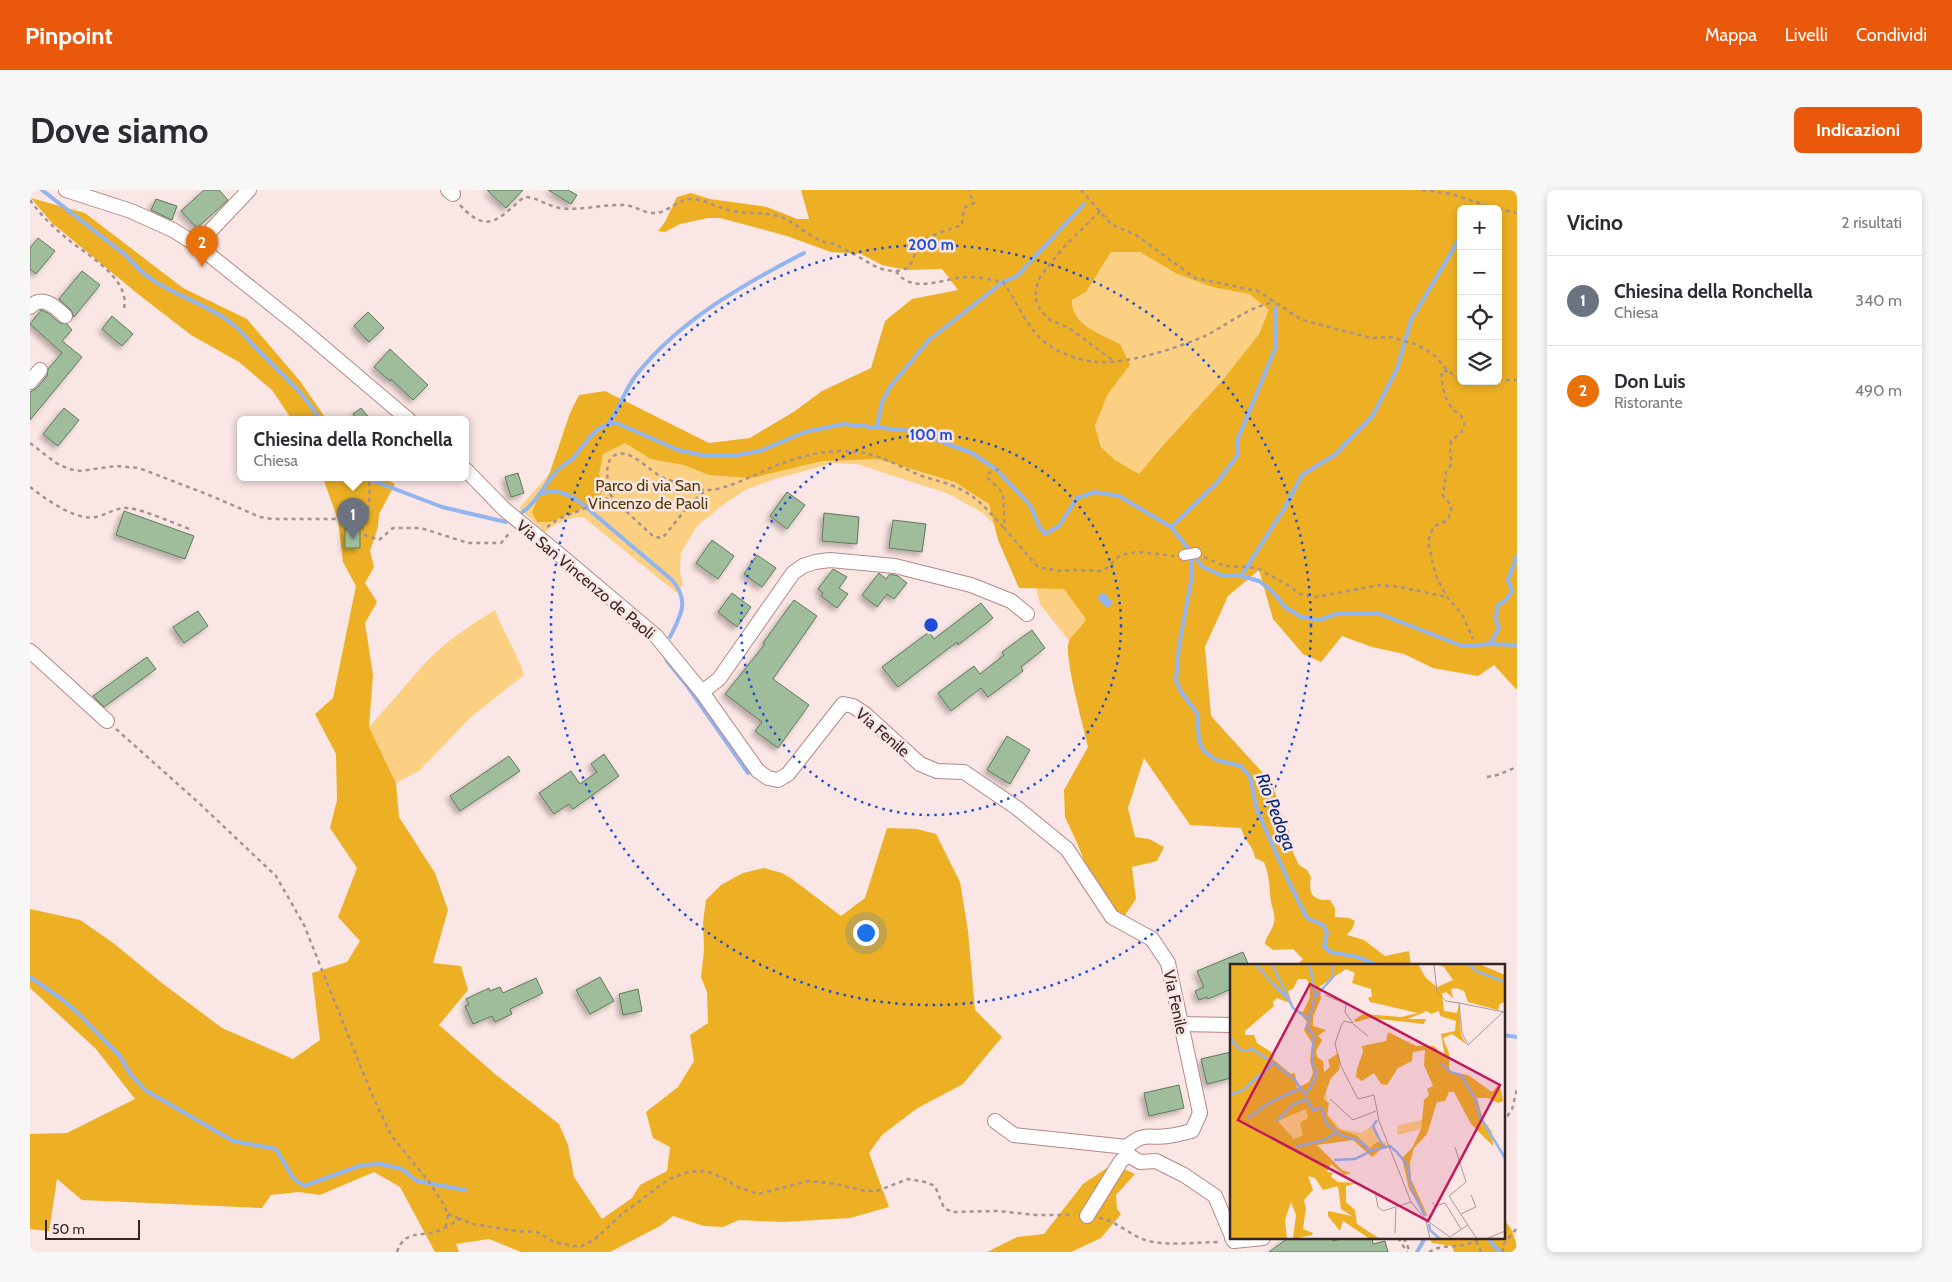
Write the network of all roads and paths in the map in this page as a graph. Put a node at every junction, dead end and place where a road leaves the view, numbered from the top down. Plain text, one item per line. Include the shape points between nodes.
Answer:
1 (66, 190) edge
2 (249, 190) edge
3 (968, 190) edge
4 (1080, 190) edge
5 (1422, 190) edge
6 (450, 192) edge
7 (30, 200) edge
8 (1485, 205) edge
9 (1502, 210) edge
10 (1100, 212) junction
11 (1517, 213) edge
12 (197, 245) junction
13 (896, 271) junction
14 (1276, 302) junction
15 (30, 306) edge
16 (123, 312) dead end
17 (65, 316) dead end
18 (1115, 362) junction
19 (40, 370) dead end
20 (1448, 370) junction
21 (1457, 377) edge
22 (1502, 380) edge
23 (1517, 380) edge
24 (30, 382) edge
25 (403, 416) edge
26 (30, 443) edge
27 (999, 469) dead end
28 (469, 473) edge
29 (369, 481) edge
30 (30, 487) edge
31 (706, 490) junction
32 (610, 494) junction
33 (606, 500) junction
34 (615, 502) junction
35 (359, 519) junction
36 (520, 522) junction
37 (1005, 529) junction
38 (192, 530) dead end
39 (535, 536) junction
40 (1196, 553) joint
41 (1184, 555) joint
42 (1447, 597) junction
43 (1028, 614) dead end
44 (1473, 639) dead end
45 (30, 651) edge
46 (702, 692) junction
47 (843, 704) joint
48 (107, 722) joint
49 (1517, 766) edge
50 (1486, 777) dead end
51 (1181, 1024) junction
52 (1230, 1025) edge
53 (1517, 1089) edge
54 (995, 1121) dead end
55 (1504, 1121) edge
56 (1128, 1151) junction
57 (448, 1214) junction
58 (1087, 1216) junction
59 (460, 1219) junction
60 (446, 1226) junction
61 (1517, 1228) edge
62 (1230, 1233) edge
63 (1230, 1238) edge
64 (1399, 1240) edge
65 (1476, 1241) joint
66 (397, 1252) edge
67 (1408, 1252) edge
68 (1429, 1252) edge
69 (1481, 1252) edge
70 (1503, 1252) edge

1 - 12 street via 131,211
2 - 12 street
3 - 13 path via 974,204 964,208 962,225 917,244 912,264
4 - 10 path
5 - 8 path via 1452,194
6 - 13 path via 459,198 464,210 484,223 498,220 524,197 560,208 627,205 651,213 661,213 690,198 729,210 780,217 876,267
7 - 16 path via 64,237 112,275 125,295
9 - 11 path
10 - 14 path via 1111,224 1136,235 1195,278 1258,292
10 - 18 path via 1043,273 1038,280 1035,297 1040,310 1050,320 1069,328
12 - 25 street
13 - 18 path via 901,280 908,283 928,284 968,277 1003,282 1027,321 1048,345 1081,360
14 - 18 path via 1258,305 1195,341
14 - 20 path via 1302,320 1372,338 1390,337 1418,345 1434,355
15 - 17 street via 43,301
19 - 24 street
20 - 21 path
20 - 42 path via 1442,370 1441,384 1452,408 1465,424 1463,432 1451,441 1452,463 1446,472 1442,496 1452,506 1448,520 1433,527 1428,542 1436,576
22 - 23 path
26 - 35 path via 68,469 80,472 116,466 138,468 260,517
27 - 37 path via 989,473 988,477 1003,494
28 - 36 street, Via San Vincenzo de Paoli
29 - 35 path via 366,513
30 - 38 path via 62,508 86,518 118,508 132,508
31 - 32 path via 662,478 633,457 620,453 613,457 607,468
31 - 34 path via 662,538 654,537
31 - 37 path via 741,481 801,457 839,450 858,452 963,490 978,500
32 - 33 path
32 - 34 path
33 - 34 path
33 - 39 path via 558,519
35 - 36 path via 365,535 379,540 393,528 421,528 468,543 501,542
36 - 39 street, Via San Vincenzo de Paoli
37 - 41 path via 1038,566 1052,571 1100,571 1119,556 1130,552
39 - 46 street, Via San Vincenzo de Paoli via 656,636
40 - 41 street
40 - 42 path via 1224,566 1257,568 1300,594 1316,597 1380,585
42 - 44 path via 1462,614
43 - 46 street via 1011,601 972,585 904,568 830,560 815,562 793,573 720,679
45 - 48 street
46 - 47 street, Via San Vincenzo de Paoli via 758,771 778,780 788,774
47 - 51 street, Via Fenile via 854,706 865,714 920,764 937,771 964,772 1017,808 1067,849 1112,917 1152,939 1168,964
48 - 57 path via 276,876 304,925 391,1135 428,1182
49 - 50 path
51 - 52 street
51 - 56 street, Via Fenile via 1200,1113 1192,1131 1135,1139
53 - 55 path via 1512,1109
54 - 56 street via 1014,1134
56 - 58 street
56 - 62 street via 1140,1162 1156,1161 1184,1175 1215,1196
57 - 59 path
57 - 60 path
58 - 59 path via 952,1212 944,1208 935,1186 908,1179 877,1191 809,1181 758,1194 706,1171 688,1172 669,1179 627,1210 596,1239 582,1246 554,1242 537,1232 516,1232
58 - 63 path via 1105,1219 1151,1242 1191,1243
59 - 60 path
60 - 66 path via 408,1237 399,1245
61 - 70 path via 1502,1246
64 - 67 path
65 - 68 path via 1460,1248 1442,1246
65 - 69 path

